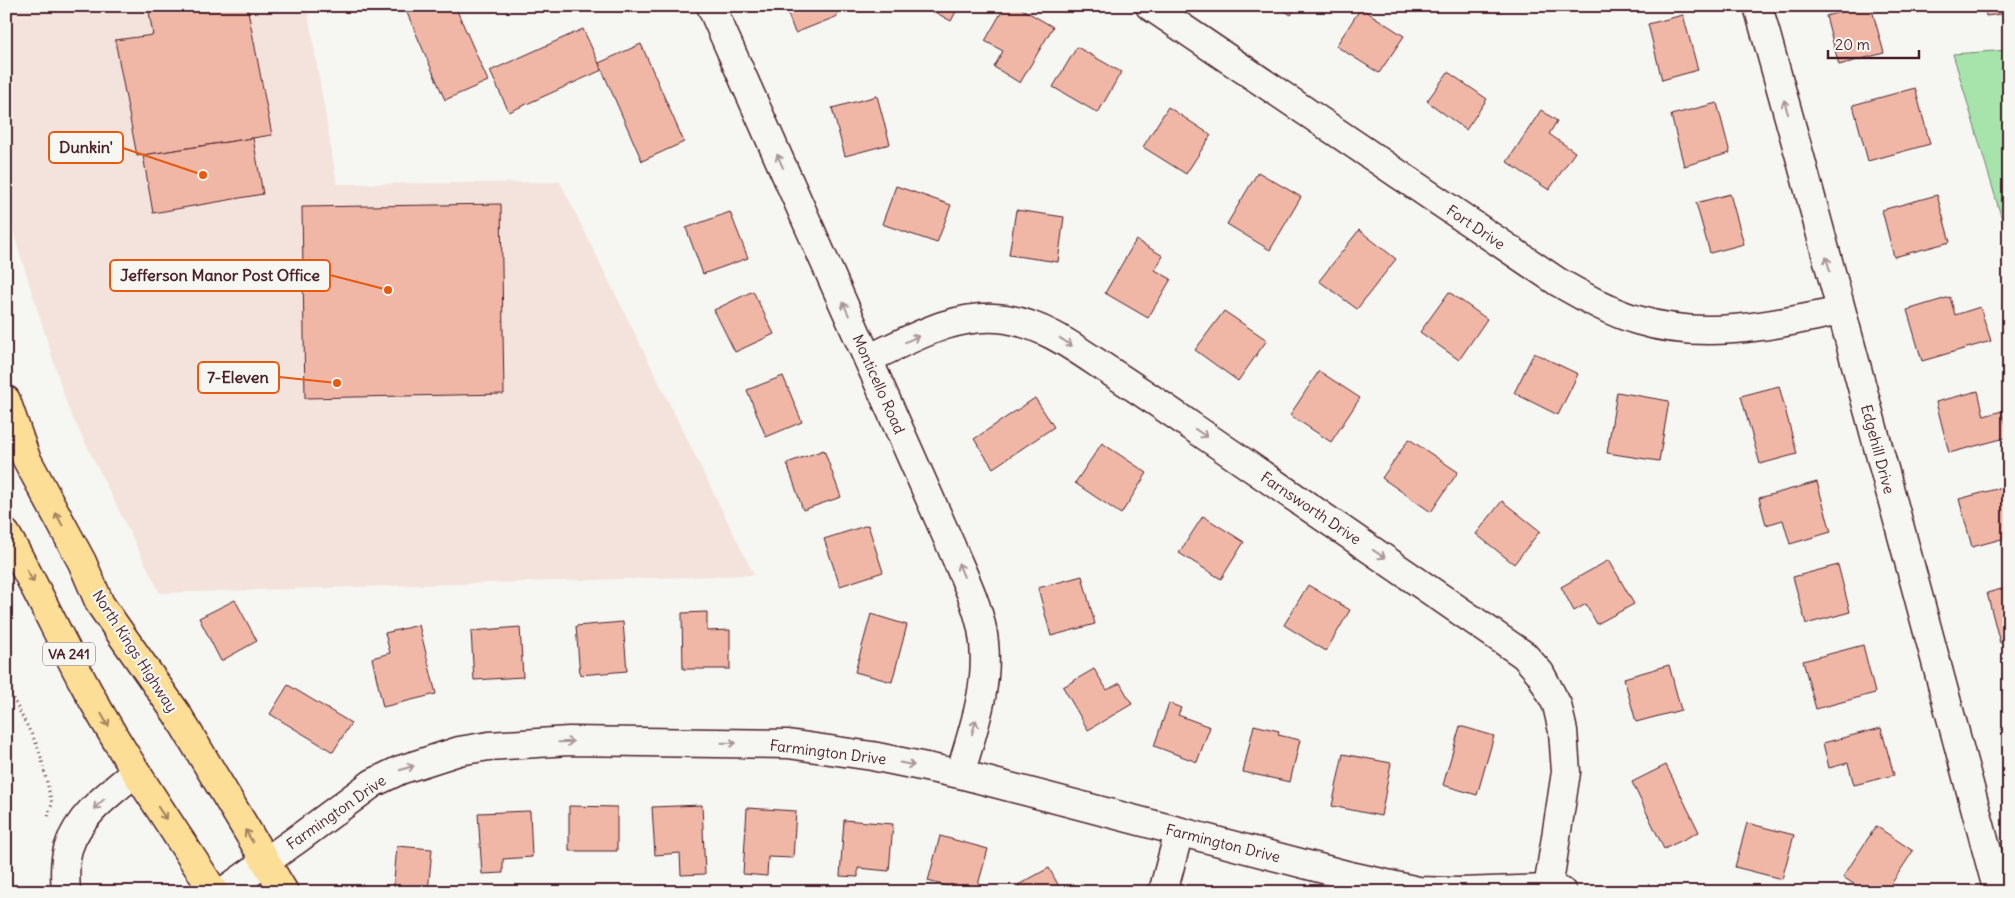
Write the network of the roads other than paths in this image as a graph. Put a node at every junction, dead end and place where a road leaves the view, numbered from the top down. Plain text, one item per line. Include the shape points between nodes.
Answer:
1 (711, 6) edge
2 (1150, 6) edge
3 (1758, 6) edge
4 (1841, 311) junction
5 (868, 359) junction
6 (6, 400) edge
7 (6, 534) edge
8 (136, 772) junction
9 (960, 774) junction
10 (1179, 832) junction
11 (264, 861) junction
12 (1555, 891) edge
13 (66, 892) edge
14 (214, 892) edge
15 (224, 892) edge
16 (284, 892) edge
17 (1163, 892) edge
18 (1460, 892) edge
19 (1998, 892) edge

5 -> 1 street, Monticello Road
2 - 4 street, Fort Drive via 1558,282 1595,303 1637,320 1684,330 1731,331
4 -> 3 street, Edgehill Drive
4 - 19 street, Edgehill Drive
9 -> 5 street, Monticello Road via 984,687 986,658 982,629 975,603 951,546
5 -> 12 street, Farnsworth Drive via 958,321 986,317 1030,324 1058,337 1158,403 1524,655 1540,673 1557,705 1563,731 1566,772
11 -> 6 main road, North Kings Highway via 177,714 100,604 82,562 26,458
7 -> 8 main road, VA 241 via 84,683
8 -> 13 street via 92,810 74,834 65,872
8 -> 14 main road, VA 241
9 - 10 street, Farmington Drive
11 -> 9 street, Farmington Drive via 372,783 400,770 489,746 569,742 788,744 872,756
10 - 17 street
10 - 18 street, Farmington Drive via 1418,891
11 - 15 street, Farmington Drive
11 - 16 main road, North Kings Highway
12 - 18 street, Farmington Drive

